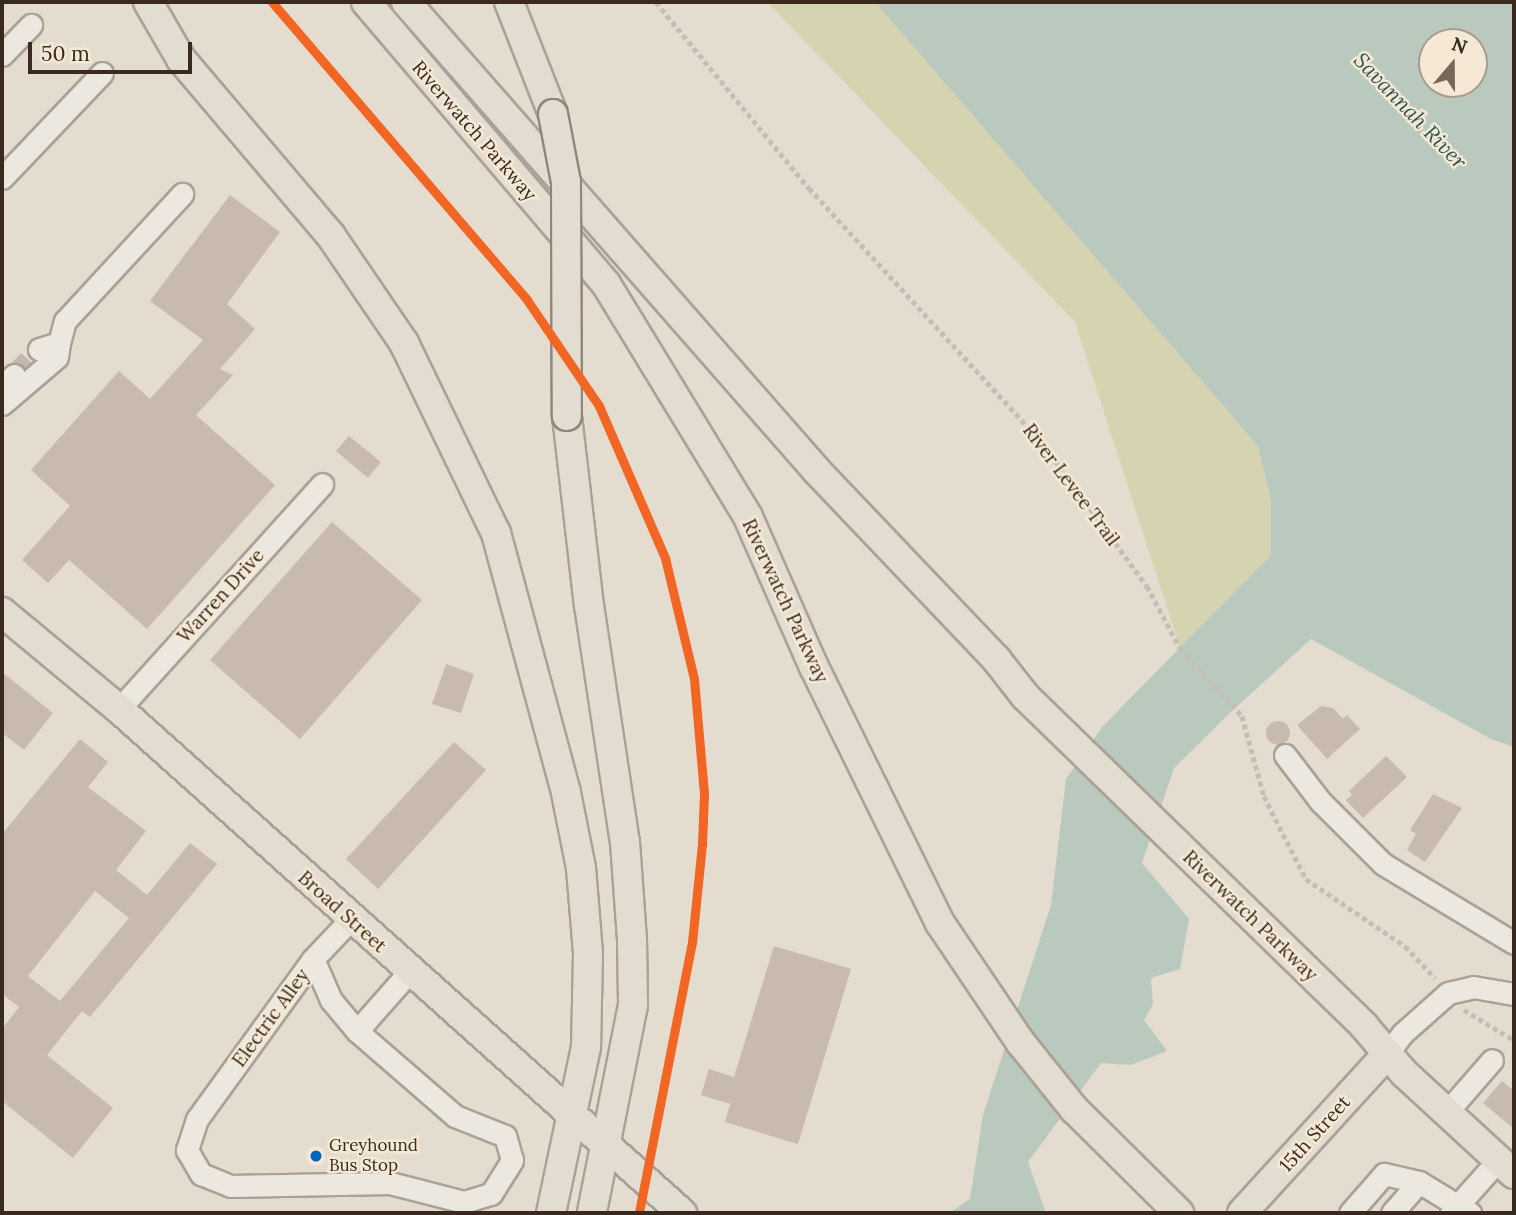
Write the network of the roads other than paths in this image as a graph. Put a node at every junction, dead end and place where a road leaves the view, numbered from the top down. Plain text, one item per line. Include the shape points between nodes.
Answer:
1 (148, 2) edge
2 (366, 2) edge
3 (406, 2) edge
4 (509, 2) edge
5 (31, 25) dead end
6 (2, 55) edge
7 (102, 73) dead end
8 (2, 178) edge
9 (182, 194) dead end
10 (2, 404) edge
11 (322, 484) dead end
12 (2, 612) edge
13 (119, 709) junction
14 (1285, 755) dead end
15 (350, 920) junction
16 (1514, 943) edge
17 (313, 959) junction
18 (409, 972) junction
19 (1514, 994) edge
20 (357, 1031) junction
21 (1387, 1055) junction
22 (1492, 1060) dead end
23 (1446, 1113) junction
24 (571, 1115) junction
25 (607, 1149) junction
26 (1128, 1165) junction
27 (1506, 1167) edge
28 (1419, 1182) junction
29 (1460, 1210) edge
30 (551, 1213) edge
31 (592, 1213) edge
32 (681, 1213) edge
33 (1148, 1213) edge
34 (1179, 1213) edge
35 (1242, 1213) edge
36 (1350, 1213) edge
37 (1392, 1213) edge

1 - 24 main road via 181,59 331,236 404,343 496,533 566,793 581,868 588,954 586,1047
2 - 26 main road, Riverwatch Parkway via 606,284 748,517 814,667 940,923 1021,1043
3 - 21 main road, Riverwatch Parkway via 817,471 996,659 1025,696
4 - 25 main road, bridge via 553,114 566,182 566,416 625,842 633,1005
5 - 6 street
7 - 8 street
9 - 10 street via 65,321 49,346 57,357
11 - 13 street, Warren Drive
12 - 13 main road, Broad Street
13 - 15 main road, Broad Street
14 - 16 street via 1328,809 1383,864
15 - 17 street, Electric Alley
15 - 18 main road, Broad Street
17 - 20 street via 331,1000
17 - 20 street, Electric Alley via 197,1119 187,1150 201,1174 216,1182 247,1186 390,1183 464,1202 491,1195 512,1160 505,1136 455,1116
18 - 20 street
18 - 24 main road, Broad Street
19 - 21 street via 1473,986 1448,993 1403,1033
21 - 23 main road, Riverwatch Parkway
21 - 35 main road, 15th Street
22 - 23 street
23 - 27 main road, Riverwatch Parkway
24 - 25 main road, Broad Street
24 - 30 main road
25 - 31 main road
25 - 32 main road, Broad Street
26 - 33 main road
26 - 34 main road, Riverwatch Parkway
27 - 29 street
28 - 29 street
28 - 36 street via 1384,1174
28 - 37 street

